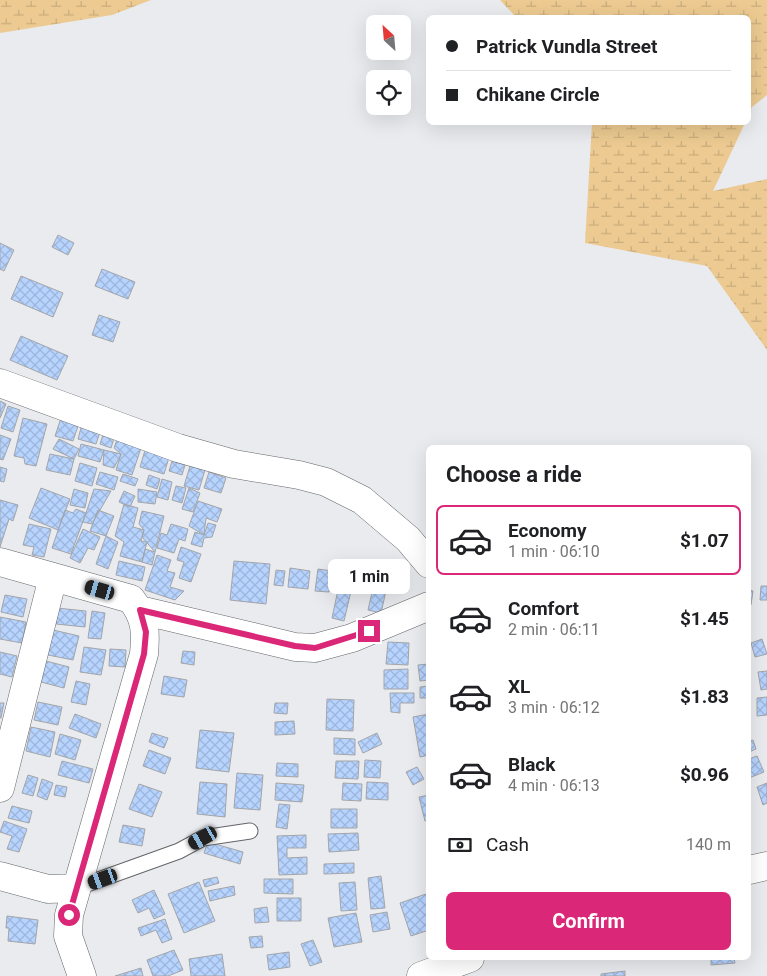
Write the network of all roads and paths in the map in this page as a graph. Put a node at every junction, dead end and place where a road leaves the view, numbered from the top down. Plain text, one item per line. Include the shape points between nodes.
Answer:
1 (0, 383) edge
2 (426, 560) edge
3 (0, 562) edge
4 (53, 577) junction
5 (136, 605) junction
6 (426, 607) edge
7 (0, 788) edge
8 (250, 831) dead end
9 (767, 866) edge
10 (751, 870) edge
11 (0, 876) edge
12 (76, 888) junction
13 (465, 960) edge
14 (82, 976) edge
15 (421, 976) edge

1 - 2 street via 178,448 234,464 326,482 362,500 408,539
3 - 4 street
4 - 5 street
4 - 7 street
5 - 6 street via 286,644 315,648 352,638
5 - 12 street via 146,632 144,654
8 - 12 lane via 203,838 179,851
9 - 10 street
11 - 12 street via 48,889
12 - 14 street via 68,936
13 - 15 street

